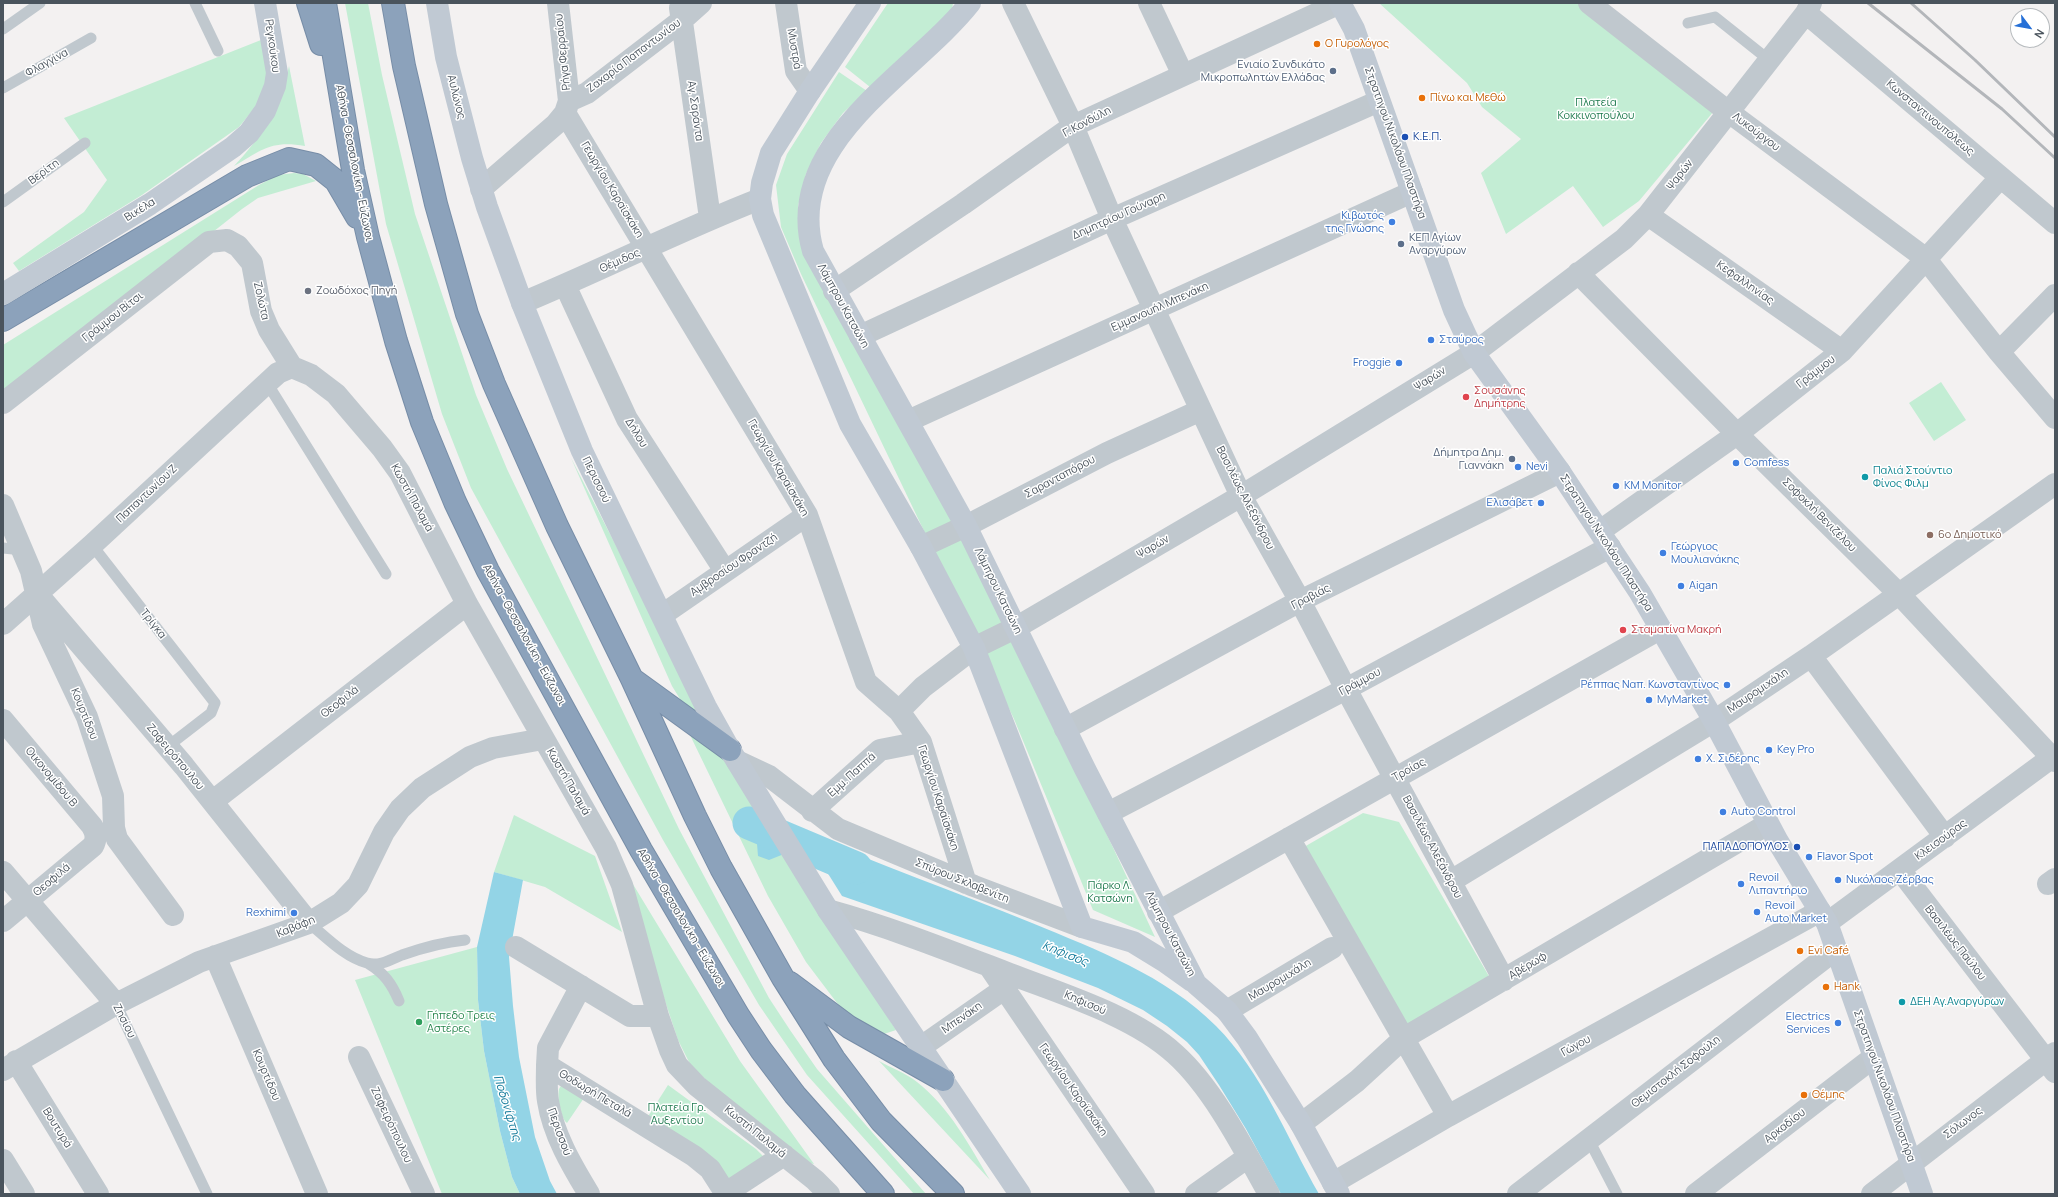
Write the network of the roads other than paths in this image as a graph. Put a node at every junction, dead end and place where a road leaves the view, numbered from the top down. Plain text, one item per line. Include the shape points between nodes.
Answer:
1 (40, 3) edge
2 (195, 3) edge
3 (266, 3) edge
4 (308, 3) edge
5 (325, 3) edge
6 (393, 3) edge
7 (437, 3) edge
8 (558, 3) edge
9 (700, 3) edge
10 (786, 3) edge
11 (870, 3) edge
12 (970, 3) edge
13 (1013, 3) edge
14 (1149, 3) edge
15 (1340, 3) edge
16 (1589, 3) edge
17 (1808, 8) edge
18 (680, 12) edge
19 (1688, 23) dead end
20 (3, 29) edge
21 (91, 38) dead end
22 (218, 51) dead end
23 (1769, 60) junction
24 (1183, 75) junction
25 (3, 88) edge
26 (810, 91) junction
27 (1379, 101) junction
28 (567, 107) junction
29 (265, 112) joint
30 (1729, 112) junction
31 (344, 114) junction
32 (1073, 126) junction
33 (85, 142) dead end
34 (2000, 178) junction
35 (481, 189) junction
36 (1412, 192) junction
37 (760, 199) junction
38 (3, 202) edge
39 (1648, 215) junction
40 (710, 218) junction
41 (1112, 219) junction
42 (2055, 223) edge
43 (368, 237) junction
44 (227, 240) joint
45 (648, 248) junction
46 (1925, 258) junction
47 (1578, 273) junction
48 (565, 285) junction
49 (834, 291) junction
50 (3, 294) edge
51 (2055, 295) edge
52 (522, 303) junction
53 (1154, 310) junction
54 (3, 320) edge
55 (860, 336) junction
56 (1842, 351) junction
57 (1999, 352) junction
58 (1474, 353) junction
59 (292, 367) junction
60 (267, 383) junction
61 (3, 403) edge
62 (1201, 410) junction
63 (2055, 418) edge
64 (908, 420) junction
65 (1737, 434) junction
66 (1560, 472) junction
67 (2055, 484) edge
68 (1241, 496) junction
69 (3, 505) edge
70 (807, 515) junction
71 (966, 526) junction
72 (1605, 539) junction
73 (92, 545) junction
74 (921, 547) junction
75 (13, 549) edge
76 (726, 571) junction
77 (386, 574) dead end
78 (37, 593) junction
79 (1900, 595) junction
80 (1300, 601) junction
81 (467, 604) junction
82 (662, 615) junction
83 (3, 624) edge
84 (1017, 627) junction
85 (1660, 629) junction
86 (974, 648) junction
87 (1811, 656) junction
88 (632, 679) junction
89 (1346, 689) junction
90 (899, 711) junction
91 (3, 720) edge
92 (1714, 721) junction
93 (1065, 729) junction
94 (543, 739) junction
95 (921, 742) junction
96 (167, 747) junction
97 (733, 755) junction
98 (2054, 758) edge
99 (1395, 778) junction
100 (213, 801) junction
101 (812, 811) junction
102 (1108, 813) junction
103 (1768, 824) junction
104 (96, 836) joint
105 (1945, 837) junction
106 (1289, 838) junction
107 (1900, 870) junction
108 (3, 872) edge
109 (1450, 882) junction
110 (966, 883) junction
111 (28, 901) junction
112 (828, 910) junction
113 (1158, 912) junction
114 (173, 915) dead end
115 (1823, 917) junction
116 (3, 921) edge
117 (309, 923) junction
118 (1082, 927) junction
119 (465, 940) dead end
120 (516, 947) dead end
121 (1332, 948) dead end
122 (1835, 950) junction
123 (215, 956) junction
124 (369, 964) junction
125 (989, 966) junction
126 (783, 978) junction
127 (1504, 980) junction
128 (1196, 984) junction
129 (581, 986) junction
130 (1004, 990) junction
131 (399, 1001) dead end
132 (116, 1004) junction
133 (1227, 1011) junction
134 (658, 1016) junction
135 (1404, 1038) junction
136 (921, 1047) junction
137 (359, 1057) dead end
138 (1874, 1057) junction
139 (2052, 1062) edge
140 (547, 1064) junction
141 (10, 1066) edge
142 (943, 1080) junction
143 (1448, 1116) junction
144 (1300, 1124) junction
145 (1589, 1140) junction
146 (784, 1155) junction
147 (1248, 1157) junction
148 (3, 1160) edge
149 (1911, 1163) junction
150 (1336, 1188) edge
151 (24, 1194) edge
152 (98, 1194) edge
153 (207, 1194) edge
154 (317, 1194) edge
155 (424, 1194) edge
156 (588, 1194) edge
157 (726, 1194) edge
158 (830, 1194) edge
159 (883, 1194) edge
160 (953, 1194) edge
161 (1020, 1194) edge
162 (1144, 1194) edge
163 (1196, 1194) edge
164 (1269, 1194) edge
165 (1518, 1194) edge
166 (1618, 1194) edge
167 (1696, 1194) edge
168 (1872, 1194) edge
169 (1922, 1194) edge

1 - 20 lane
2 - 22 lane
3 - 29 street, Ρεγκούκου via 277,73
4 - 31 highway
5 - 31 highway, Αθήνα - Θεσσαλονίκη - Εύζωνοι
6 - 88 highway via 404,66 436,204 467,314 526,459
7 - 35 street, Αυλώνος via 446,57
8 - 28 street, Ρήγα Φερραίου
9 - 18 street, Ζαχαρία Παπαντωνίου
10 - 26 street, Μυστρά via 796,71
11 - 26 street
12 - 49 street, Λάμπρου Κατσώνη via 950,26 853,120 832,146 815,177 810,199 809,236 813,251
13 - 32 street, Βασιλέως Αλεξάνδρου
14 - 24 street
15 - 24 street, Γ. Κονδύλη
15 - 27 street, Στρατηγού Νικολάου Πλαστήρα via 1354,29
16 - 30 street, Λυκούργου
17 - 23 street, Ψαρών
17 - 34 street, Κωνσταντινουπόλεως
18 - 28 street, Ζαχαρία Παπαντωνίου via 587,93
18 - 40 street, Αγ. Σαράντα
19 - 23 lane via 1715,17
21 - 25 lane, Φλαγγίνα
23 - 30 street, Ψαρών
24 - 32 street, Γ. Κονδύλη
26 - 37 street via 771,153 762,182
27 - 36 street, Στρατηγού Νικολάου Πλαστήρα
27 - 41 street, Δημητρίου Γούναρη
28 - 35 street, Ζαχαρία Παπαντωνίου via 556,124
28 - 45 street, Γεωργίου Καραϊσκάκη
29 - 50 street, Βικέλα via 249,133 233,147 150,204
30 - 39 street, Ψαρών
30 - 46 street, Λυκούργου
31 - 43 highway, Αθήνα - Θεσσαλονίκη - Εύζωνοι
32 - 41 street, Βασιλέως Αλεξάνδρου
32 - 49 street, Γ. Κονδύλη via 964,204
33 - 38 lane, Βερίτη
34 - 42 street, Κωνσταντινουπόλεως
34 - 46 street, Γράμμου
35 - 52 street, Περισσού
36 - 53 street, Εμμανουήλ Μπενάκη
36 - 58 street, Στρατηγού Νικολάου Πλαστήρα via 1454,310
37 - 40 street, Θέμιδος
37 - 74 street via 776,249 850,424
39 - 47 street, Ψαρών via 1624,239
39 - 56 street, Κεφαλληνίας
40 - 45 street, Θέμιδος
41 - 53 street, Βασιλέως Αλεξάνδρου
41 - 55 street, Δημητρίου Γούναρη
43 - 54 highway via 336,181 316,165 289,159 247,176
43 - 159 highway, Αθήνα - Θεσσαλονίκη - Εύζωνοι via 396,341 422,422 455,502 488,571 641,850 738,1015 795,1095
44 - 59 street, Ζολώτα via 238,246 252,263 261,311 268,330
44 - 61 street, Γράμμου Βίτσι via 209,242
45 - 48 street, Θέμιδος
45 - 70 street, Γεωργίου Καραϊσκάκη
46 - 56 street, Γράμμου
46 - 57 street
47 - 58 street, Ψαρών
47 - 65 street, Σοφοκλή Βενιζέλου
48 - 52 street, Θέμιδος
48 - 76 street, Δήλου via 626,419
49 - 55 street, Λάμπρου Κατσώνη
51 - 57 street
52 - 82 street, Περισσού via 582,452
53 - 62 street, Βασιλέως Αλεξάνδρου
53 - 64 street, Εμμανουήλ Μπενάκη
55 - 64 street, Λάμπρου Κατσώνη
56 - 65 street, Γράμμου
57 - 63 street
58 - 66 street, Στρατηγού Νικολάου Πλαστήρα
58 - 68 street, Ψαρών
59 - 60 street, Παπαντωνίου Ζ via 278,373
59 - 81 street, Κωστή Παλαμά via 311,375 336,394 382,448 400,473
60 - 73 street, Παπαντωνίου Ζ
60 - 77 lane
62 - 68 street, Βασιλέως Αλεξάνδρου
62 - 71 street, Σαρανταπόρου via 1107,453
64 - 71 street, Λάμπρου Κατσώνη
65 - 72 street, Γράμμου
65 - 79 street, Σοφοκλή Βενιζέλου
66 - 72 street, Στρατηγού Νικολάου Πλαστήρα
66 - 80 street, Γραβιάς
67 - 79 street, Μαυρομιχάλη
68 - 80 street, Βασιλέως Αλεξάνδρου
68 - 84 street, Ψαρών
69 - 75 street, Κουρτίδου
70 - 76 street, Αμβροσίου Φραντζή
70 - 90 street, Γεωργίου Καραϊσκάκη via 866,682
71 - 74 street, Σαρανταπόρου
71 - 84 street, Λάμπρου Κατσώνη
72 - 85 street, Στρατηγού Νικολάου Πλαστήρα
72 - 89 street, Γράμμου
73 - 78 street, Παπαντωνίου Ζ
73 - 96 lane, Τρίγκα via 215,704 211,713
74 - 86 street
75 - 78 street, Κουρτίδου
76 - 82 street, Αμβροσίου Φραντζή
78 - 83 street, Παπαντωνίου Ζ
78 - 96 street, Ζαφειρόπουλου
78 - 114 street, Κουρτίδου via 43,624 87,717 107,777 113,796 117,839
79 - 87 street, Μαυρομιχάλη
79 - 98 street, Σοφοκλή Βενιζέλου
80 - 89 street, Βασιλέως Αλεξάνδρου
80 - 93 street, Γραβιάς
81 - 94 street, Κωστή Παλαμά
81 - 100 street, Θεοφιλά
82 - 97 street, Περισσού via 706,707
84 - 86 street, Ψαρών
84 - 93 street, Λάμπρου Κατσώνη
85 - 92 street, Στρατηγού Νικολάου Πλαστήρα
85 - 99 street, Τροίας
86 - 90 street via 922,687
86 - 118 street
87 - 92 street, Μαυρομιχάλη
87 - 105 street
88 - 97 highway
88 - 126 highway via 698,823
89 - 99 street, Βασιλέως Αλεξάνδρου
89 - 102 street, Γράμμου
90 - 95 street, Γεωργίου Καραϊσκάκη
91 - 104 street, Οικονομίδου Β via 92,826
92 - 103 street, Στρατηγού Νικολάου Πλαστήρα
92 - 109 street, Μαυρομιχάλη
93 - 102 street, Λάμπρου Κατσώνη
94 - 117 street, Καβάφη via 493,748 446,771 422,788 400,809 384,832 358,885 341,903
94 - 134 street, Κωστή Παλαμά via 606,848 622,885
95 - 101 street, Εμμ. Παππά via 880,750
95 - 110 street, Γεωργίου Καραϊσκάκη
96 - 100 street, Ζαφειρόπουλου
97 - 101 street, Σπύρου Σκλαβενίτη via 769,776
97 - 112 street
98 - 105 street, Κλεισούρας
99 - 106 street, Τροίας
99 - 109 street, Βασιλέως Αλεξάνδρου
100 - 117 street, Ζαφειρόπουλου
101 - 110 street, Σπύρου Σκλαβενίτη via 838,829
102 - 113 street, Λάμπρου Κατσώνη
103 - 115 street, Στρατηγού Νικολάου Πλαστήρα
103 - 127 street, Αβέρωφ
104 - 111 street, Θεοφιλά via 93,846
105 - 107 street, Κλεισούρας
106 - 113 street, Τροίας
106 - 135 street
107 - 115 street, Κλεισούρας
107 - 139 street, Βασιλέως Παύλου
108 - 111 street, Ζησίου
109 - 127 street, Βασιλέως Αλεξάνδρου
110 - 118 street, Σπύρου Σκλαβενίτη
111 - 116 street, Θεοφιλά
111 - 132 street, Ζησίου
112 - 125 street, Κηφισού via 875,923
112 - 136 street
113 - 128 street, Λάμπρου Κατσώνη
115 - 122 street, Στρατηγού Νικολάου Πλαστήρα
115 - 143 street, Γώγου
117 - 123 street, Καβάφη
117 - 124 lane via 353,958
118 - 128 street, Σπύρου Σκλαβενίτη via 1133,942
119 - 124 lane via 402,955 382,963
120 - 129 street
121 - 133 street, Μαυρομιχάλη
122 - 138 street, Στρατηγού Νικολάου Πλαστήρα
122 - 145 street, Θεμιστοκλή Σοφούλη
123 - 132 street, Καβάφη
123 - 154 street, Κουρτίδου
124 - 131 lane via 386,977
125 - 130 street, Γεωργίου Καραϊσκάκη
125 - 147 street, Κηφισού via 1091,1004 1159,1041 1195,1076
126 - 142 highway via 849,1027
126 - 160 highway via 834,1059 881,1121
127 - 135 street, Αβέρωφ
128 - 133 street, Λάμπρου Κατσώνη
129 - 134 street via 630,1016
129 - 140 street, Θοδωρή Πεταλά via 548,1048
130 - 136 street, Μπενάκη
130 - 162 street, Γεωργίου Καραϊσκάκη
132 - 141 street, Καβάφη
132 - 153 lane, Ζησίου
133 - 144 street, Λάμπρου Κατσώνη via 1247,1038
134 - 146 street, Κωστή Παλαμά via 670,1050 685,1075
135 - 143 street
135 - 144 street, Αβέρωφ via 1357,1081
136 - 142 street
137 - 155 street, Ζαφειρόπουλου
138 - 149 street, Στρατηγού Νικολάου Πλαστήρα
138 - 167 street, Αρκαδίου
139 - 149 street, Σόλωνος
140 - 156 street, Περισσού via 548,1101 554,1122 573,1168
140 - 157 street, Θοδωρή Πεταλά via 694,1156 710,1169
141 - 152 street, Βουτυρά
142 - 161 street
143 - 150 street, Γώγου
144 - 150 street, Λάμπρου Κατσώνη
145 - 165 street, Θεμιστοκλή Σοφούλη
145 - 166 lane
146 - 157 street
146 - 158 street, Κωστή Παλαμά
147 - 163 street
147 - 164 street, Κηφισού
148 - 151 street
149 - 168 street, Σόλωνος
149 - 169 street, Στρατηγού Νικολάου Πλαστήρα

